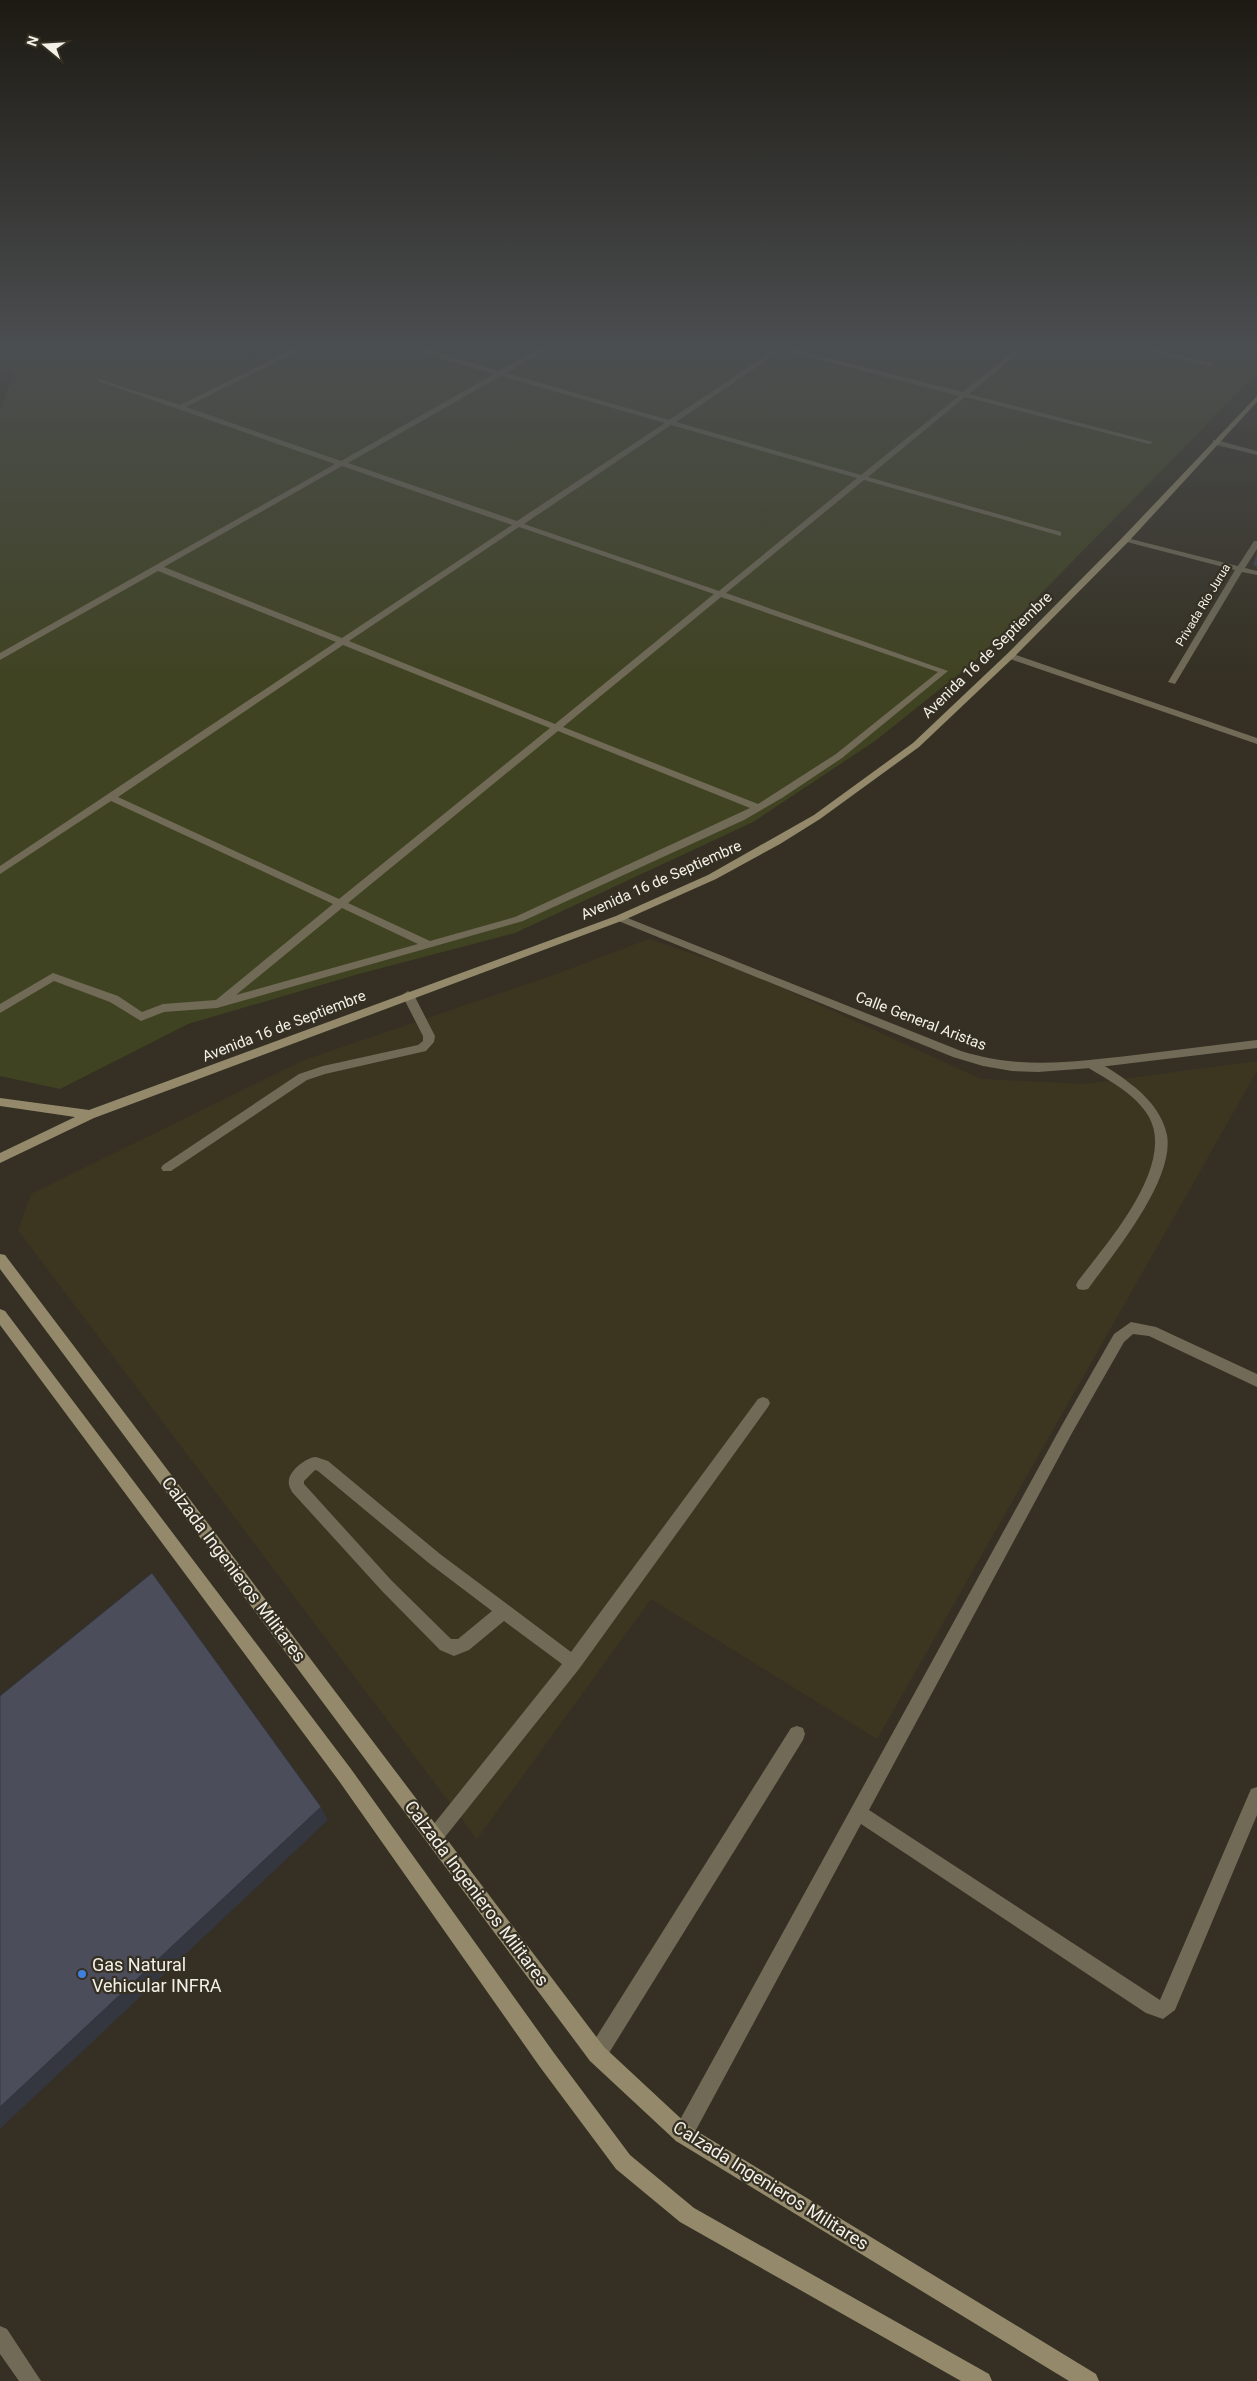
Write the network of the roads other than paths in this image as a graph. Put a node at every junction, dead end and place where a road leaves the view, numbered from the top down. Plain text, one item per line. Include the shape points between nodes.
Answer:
1 (321, 456) edge
2 (353, 456) edge
3 (619, 456) edge
4 (787, 456) edge
5 (889, 456) edge
6 (1203, 456) edge
7 (341, 463) junction
8 (862, 478) junction
9 (518, 524) junction
10 (1058, 534) dead end
11 (1126, 539) junction
12 (1257, 543) edge
13 (158, 568) junction
14 (1240, 569) junction
15 (1257, 573) edge
16 (720, 594) junction
17 (342, 642) junction
18 (1010, 656) junction
19 (0, 657) edge
20 (1172, 682) dead end
21 (556, 727) junction
22 (1257, 741) edge
23 (110, 798) junction
24 (758, 808) junction
25 (0, 871) edge
26 (339, 904) junction
27 (620, 918) junction
28 (428, 944) junction
29 (408, 996) junction
30 (217, 1004) junction
31 (0, 1008) edge
32 (1257, 1044) edge
33 (1090, 1064) junction
34 (0, 1102) edge
35 (90, 1115) junction
36 (0, 1158) edge
37 (167, 1168) dead end
38 (0, 1259) edge
39 (1083, 1285) dead end
40 (0, 1315) edge
41 (1257, 1381) edge
42 (763, 1403) dead end
43 (504, 1611) junction
44 (573, 1663) junction
45 (797, 1734) dead end
46 (1257, 1795) edge
47 (857, 1812) junction
48 (435, 1836) junction
49 (596, 2054) junction
50 (683, 2134) junction
51 (0, 2336) edge
52 (31, 2381) edge
53 (982, 2381) edge
54 (1089, 2381) edge

1 - 7 street
2 - 7 street
3 - 9 street
4 - 8 street
5 - 8 street
6 - 11 main road, Avenida 16 de Septiembre
7 - 9 street
7 - 13 street
8 - 10 street
8 - 16 street
9 - 16 street
9 - 17 street
11 - 14 street
11 - 18 main road, Avenida 16 de Septiembre
12 - 14 street, Privada Río Jurua
13 - 17 street
13 - 19 street
14 - 15 street
14 - 20 street, Privada Río Jurua
16 - 21 street
16 - 24 street via 944,671 839,756
17 - 21 street
17 - 23 street
18 - 22 street
18 - 27 main road, Avenida 16 de Septiembre via 916,745 817,817 712,877
21 - 24 street
21 - 26 street
23 - 25 street
23 - 26 street
24 - 28 street via 519,919
26 - 28 street
26 - 30 street
27 - 29 main road, Avenida 16 de Septiembre
27 - 33 street, Calle General Aristas via 966,1056 1012,1067
28 - 30 street
29 - 35 main road, Avenida 16 de Septiembre
29 - 37 street via 429,1036 422,1048 303,1077
30 - 31 street via 163,1008 141,1017 114,999 53,977
32 - 33 street, Calle General Aristas
33 - 39 street via 1137,1095 1156,1118 1161,1144 1146,1196
34 - 35 main road
35 - 36 main road, Avenida 16 de Septiembre
38 - 48 main road, Calzada Ingenieros Militares
40 - 53 main road via 345,1776 623,2162 687,2214
41 - 47 street via 1151,1331 1131,1328 1119,1338
42 - 44 street
43 - 43 street via 463,1645 454,1648 446,1645 297,1487 296,1479 310,1464 324,1466 435,1559
43 - 44 street
44 - 48 street
45 - 49 street
46 - 47 street via 1169,2004 1163,2010 1152,2007
47 - 50 street
48 - 49 main road, Calzada Ingenieros Militares
49 - 50 main road, Calzada Ingenieros Militares
50 - 54 main road, Calzada Ingenieros Militares
51 - 52 street

